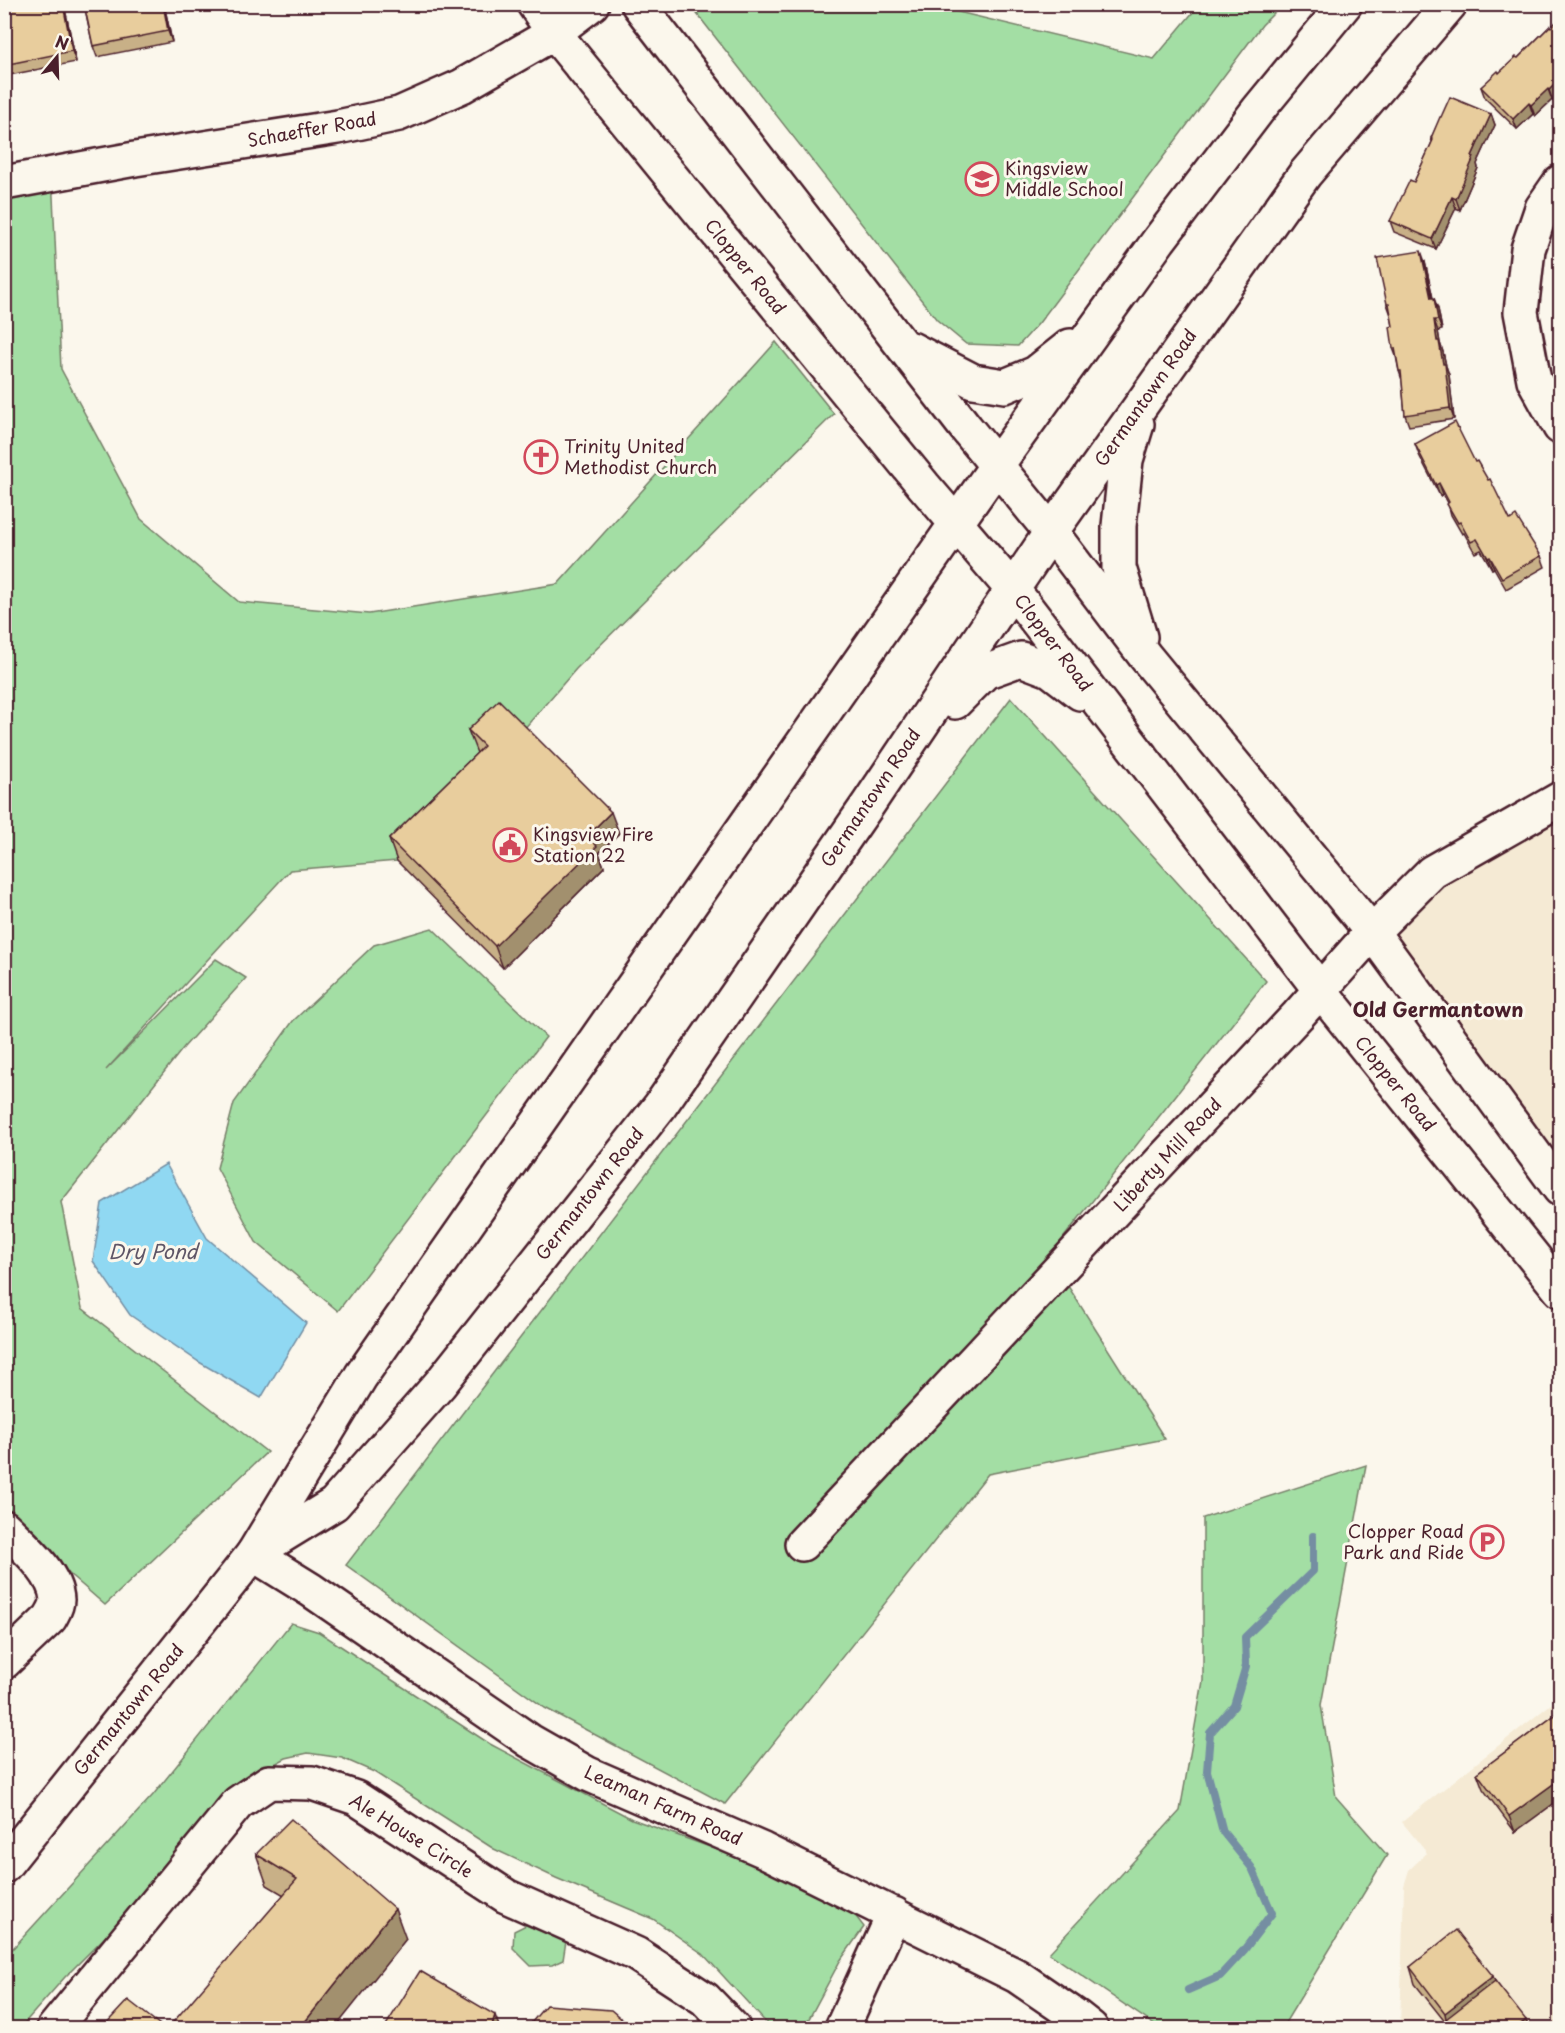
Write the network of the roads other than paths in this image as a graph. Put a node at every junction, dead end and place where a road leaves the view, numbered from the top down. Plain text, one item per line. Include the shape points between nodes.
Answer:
1 (534, 4) edge
2 (592, 4) edge
3 (638, 4) edge
4 (1345, 4) edge
5 (1450, 4) edge
6 (554, 33) junction
7 (1560, 182) edge
8 (4, 183) edge
9 (1102, 320) junction
10 (902, 345) junction
11 (1144, 401) junction
12 (1560, 427) edge
13 (997, 465) junction
14 (956, 524) junction
15 (1051, 532) junction
16 (1013, 590) junction
17 (1145, 656) junction
18 (1108, 715) junction
19 (897, 761) junction
20 (1560, 799) edge
21 (1372, 932) junction
22 (1320, 990) junction
23 (1560, 1189) edge
24 (1560, 1290) edge
25 (4, 1527) edge
26 (802, 1544) dead end
27 (253, 1554) junction
28 (4, 1662) edge
29 (4, 1866) edge
30 (894, 1914) junction
31 (54, 2028) edge
32 (733, 2028) edge
33 (842, 2028) edge
34 (1091, 2028) edge

1 - 6 main road, Clopper Road
2 - 6 main road, Schaeffer Road
3 - 10 main road
4 - 9 main road, Germantown Road via 1258,110
5 - 11 main road, Germantown Road via 1305,174
6 - 8 main road, Schaeffer Road via 462,86 399,114
6 - 14 main road, Clopper Road
7 - 12 main road via 1542,208 1528,249 1521,312 1534,380
9 - 10 main road via 1036,373 1005,386 973,381
9 - 13 main road, Germantown Road
10 - 13 main road
11 - 15 main road, Germantown Road
11 - 17 main road via 1126,460 1119,568
13 - 14 main road, Germantown Road
13 - 15 main road
14 - 16 main road, Clopper Road
14 - 27 main road, Germantown Road via 361,1376
15 - 16 main road, Germantown Road
15 - 17 main road
16 - 18 main road, Clopper Road
16 - 19 main road, Germantown Road
17 - 21 main road
18 - 19 main road via 1050,670 1021,660 985,672
18 - 22 main road, Clopper Road
19 - 27 main road, Germantown Road via 660,1106 440,1384 334,1504
20 - 21 main road, Liberty Mill Road via 1432,872
21 - 22 main road, Liberty Mill Road
21 - 23 main road
22 - 24 main road, Clopper Road
22 - 26 main road, Liberty Mill Road
25 - 28 main road via 40,1564 57,1600 50,1618
27 - 29 main road, Germantown Road
27 - 30 main road, Leaman Farm Road via 530,1741 588,1774 763,1850
30 - 33 main road
30 - 34 main road, Leaman Farm Road via 1017,1976
31 - 32 main road, Ale House Circle via 238,1803 269,1782 312,1783 356,1798 506,1896 636,1954 705,1999

